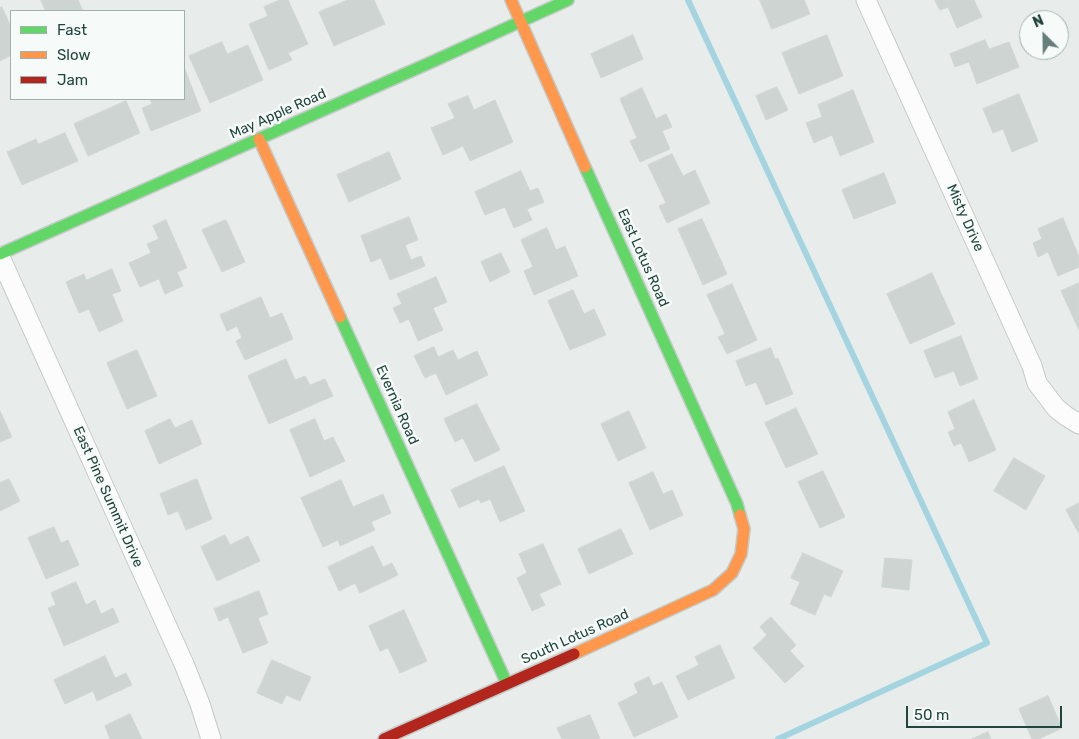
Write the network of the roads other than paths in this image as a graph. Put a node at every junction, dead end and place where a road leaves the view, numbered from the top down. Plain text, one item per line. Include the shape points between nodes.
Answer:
1 (511, 0) edge
2 (568, 0) edge
3 (866, 0) edge
4 (521, 21) junction
5 (259, 139) junction
6 (0, 256) edge
7 (1079, 424) edge
8 (744, 529) joint
9 (507, 684) junction
10 (211, 739) edge
11 (384, 739) edge

1 - 4 street, East Lotus Road
2 - 4 street, May Apple Road
3 - 7 street, Misty Drive via 1032,366 1037,384 1056,408
4 - 5 street, May Apple Road
4 - 8 street, East Lotus Road via 737,504
5 - 6 street, May Apple Road
5 - 9 street, Evernia Road
6 - 10 street, East Pine Summit Drive via 184,664
8 - 9 street, South Lotus Road via 741,554 732,573 713,590
9 - 11 street, South Lotus Road

